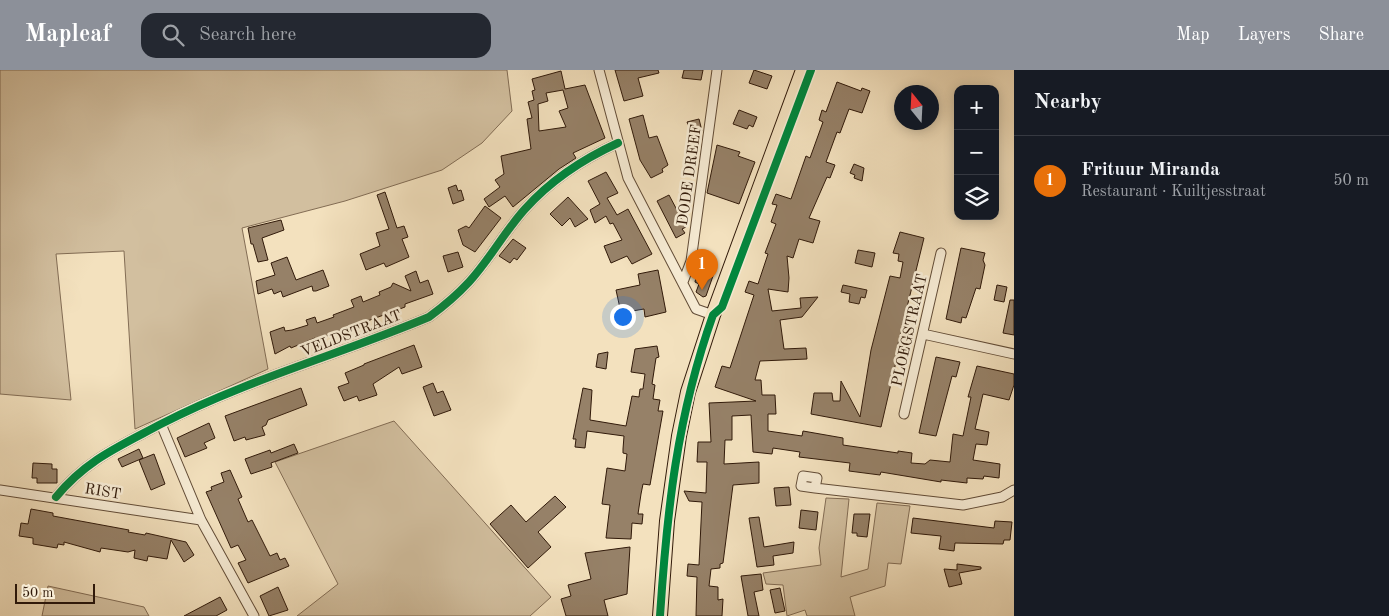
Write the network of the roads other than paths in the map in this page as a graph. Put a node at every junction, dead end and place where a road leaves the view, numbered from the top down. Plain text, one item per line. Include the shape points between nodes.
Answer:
1 (599, 70) edge
2 (717, 70) edge
3 (803, 70) edge
4 (618, 143) junction
5 (940, 253) dead end
6 (683, 282) junction
7 (713, 315) junction
8 (923, 334) junction
9 (1014, 354) edge
10 (904, 414) dead end
11 (161, 424) junction
12 (815, 488) dead end
13 (0, 490) edge
14 (1014, 490) edge
15 (56, 497) junction
16 (201, 520) junction
17 (254, 616) edge
18 (660, 616) edge

1 - 4 street
2 - 6 street, DODE DREEF via 691,261
3 - 7 main road
4 - 6 street via 628,178
4 - 11 street, VELDSTRAAT via 589,156 550,185 514,222 470,281 429,317 208,401
5 - 8 street, PLOEGSTRAAT
6 - 7 street via 696,309
7 - 18 main road via 691,382 679,436 666,521
8 - 9 street
8 - 10 street, PLOEGSTRAAT
11 - 15 street, VELDSTRAAT via 109,450 79,472
11 - 16 street
12 - 14 street via 963,505 1002,497
13 - 15 street, RIST
15 - 16 street, RIST
16 - 17 street

